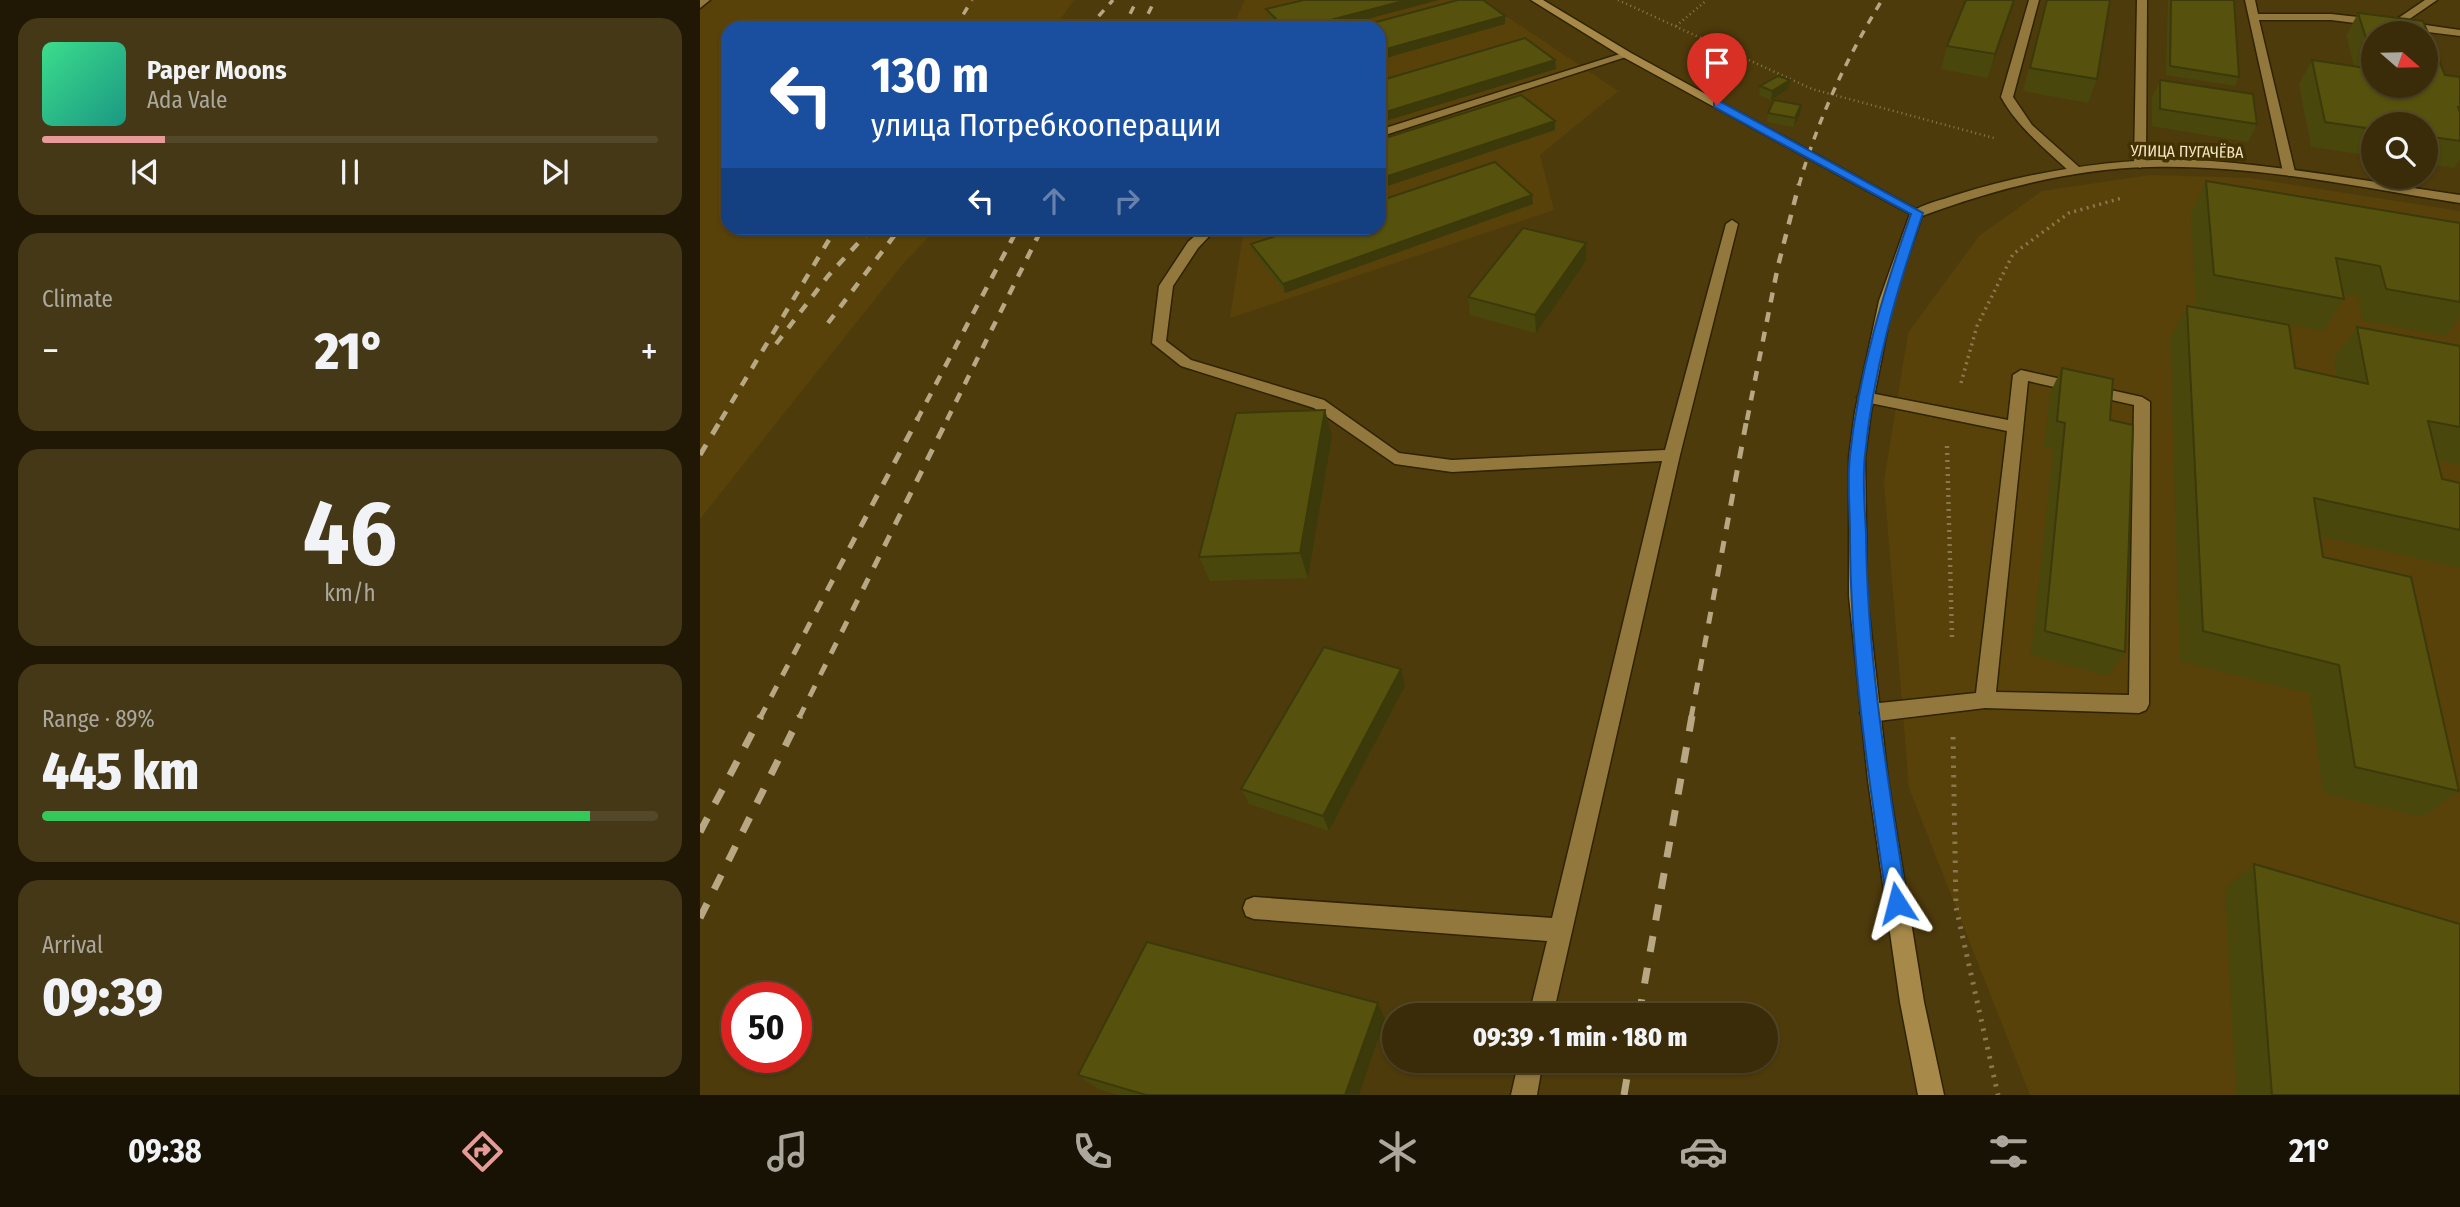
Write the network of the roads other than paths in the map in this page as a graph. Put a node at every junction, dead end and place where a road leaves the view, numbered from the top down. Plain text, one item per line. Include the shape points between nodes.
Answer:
1 (705, 0) edge
2 (1536, 0) edge
3 (2034, 0) edge
4 (2142, 0) edge
5 (2250, 0) edge
6 (2432, 0) edge
7 (700, 5) edge
8 (2253, 18) junction
9 (2376, 21) edge
10 (2400, 21) edge
11 (2438, 30) edge
12 (2460, 33) edge
13 (1627, 55) junction
14 (1386, 132) edge
15 (2140, 164) junction
16 (2074, 170) junction
17 (2289, 172) junction
18 (2460, 199) edge
19 (1917, 213) junction
20 (1732, 224) dead end
21 (1204, 235) edge
22 (1866, 397) junction
23 (2015, 427) junction
24 (1672, 455) junction
25 (1985, 700) junction
26 (1870, 713) junction
27 (1254, 908) dead end
28 (1560, 930) junction
29 (1544, 1003) edge
30 (1528, 1073) edge
31 (1524, 1095) edge
32 (1931, 1095) edge

1 - 7 street
2 - 13 main road
3 - 16 street via 2007,97 2013,110
4 - 15 street
5 - 8 street
6 - 10 street
8 - 9 street via 2344,14
8 - 17 street
11 - 12 street
13 - 14 street
13 - 19 main road
15 - 16 street, УЛИЦА ПУГАЧЁВА
15 - 17 street, УЛИЦА ПУГАЧЁВА
16 - 19 street, УЛИЦА ПУГАЧЁВА via 1982,190
17 - 18 street, УЛИЦА ПУГАЧЁВА
19 - 22 main road via 1886,301
20 - 24 street
21 - 24 street via 1166,286 1159,343 1186,363 1319,404 1395,458 1452,466
22 - 23 street
22 - 26 main road via 1857,457 1858,596
23 - 25 street
23 - 25 street via 2021,375 2142,402 2139,705
24 - 28 street
25 - 26 street
26 - 32 main road via 1910,989
27 - 28 street
28 - 29 street
30 - 31 street

